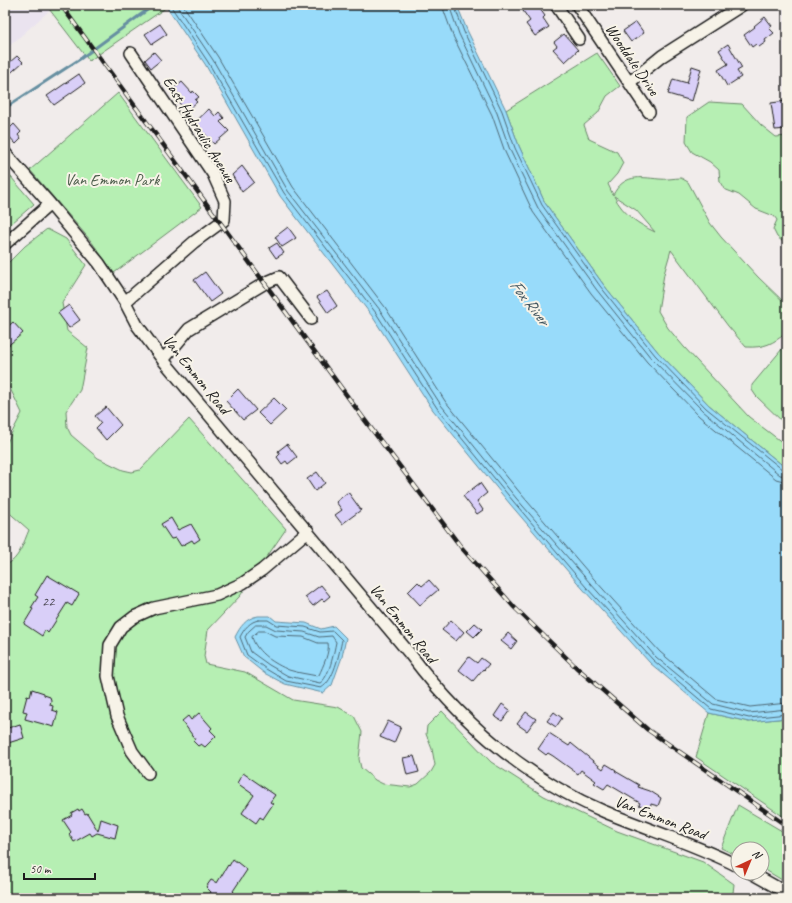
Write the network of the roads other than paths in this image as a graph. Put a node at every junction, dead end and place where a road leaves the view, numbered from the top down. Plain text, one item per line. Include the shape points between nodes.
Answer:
1 (556, 5) edge
2 (577, 5) edge
3 (742, 5) edge
4 (578, 39) dead end
5 (131, 53) dead end
6 (630, 82) junction
7 (649, 112) dead end
8 (5, 153) edge
9 (50, 204) junction
10 (5, 244) edge
11 (125, 302) junction
12 (310, 319) dead end
13 (163, 360) junction
14 (308, 531) junction
15 (148, 773) dead end
16 (730, 862) edge
17 (765, 881) edge
18 (787, 893) edge

1 - 4 street
2 - 6 street, Wooddale Drive
3 - 6 street via 662,56
5 - 11 street, East Hydraulic Avenue via 213,174 225,201 224,220 194,242
6 - 7 street, Wooddale Drive
8 - 9 street, Van Emmon Road
9 - 10 street
9 - 11 street, Van Emmon Road via 99,263
11 - 13 street, Van Emmon Road via 137,325
12 - 13 street via 279,277 189,329
13 - 14 street, Van Emmon Road
14 - 15 street via 243,583 217,595 154,608 134,617 121,627 110,645 108,676 117,716 132,751
14 - 16 street, Van Emmon Road via 449,702 479,732 511,758 543,780 585,803
17 - 18 street

